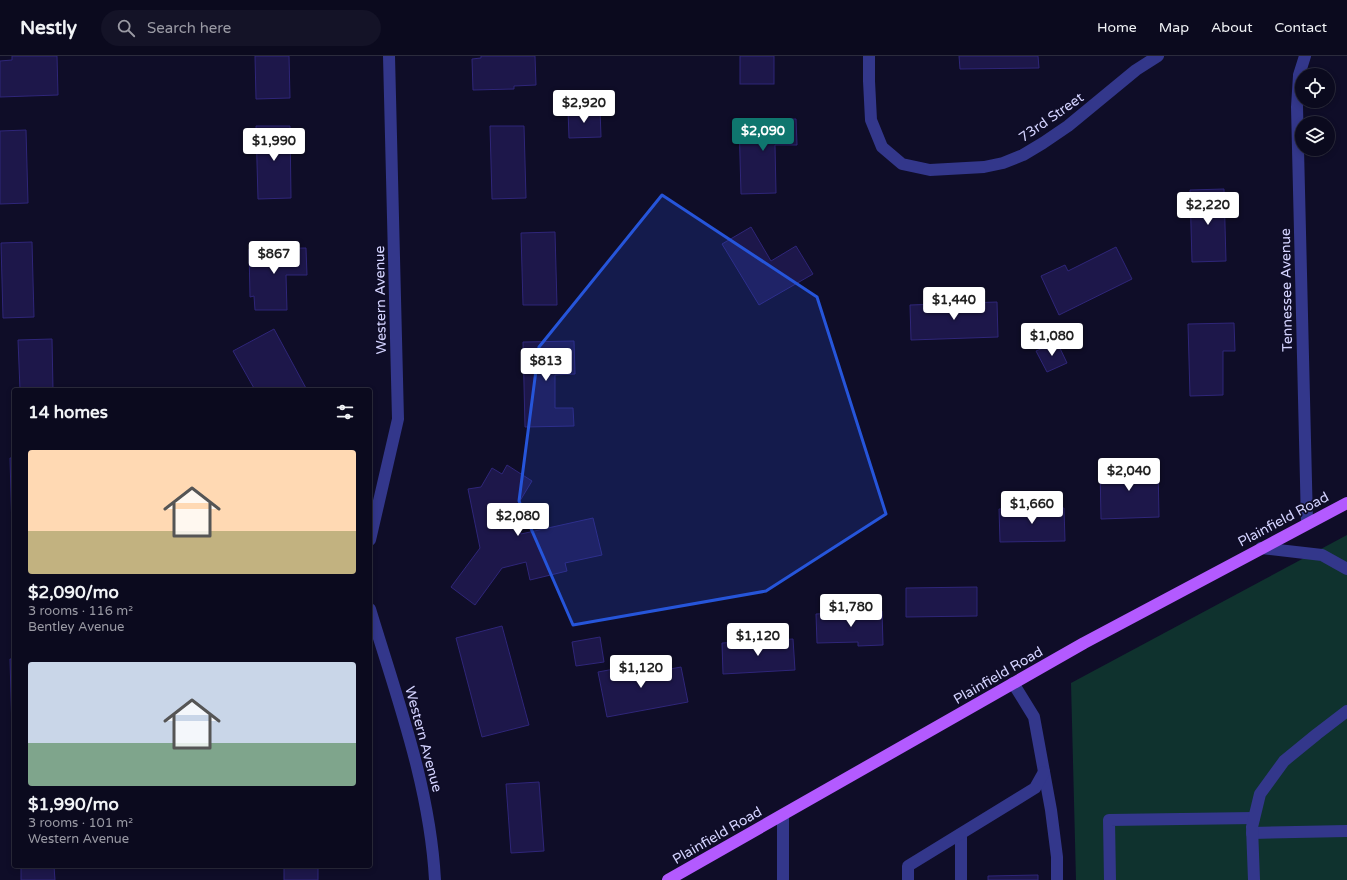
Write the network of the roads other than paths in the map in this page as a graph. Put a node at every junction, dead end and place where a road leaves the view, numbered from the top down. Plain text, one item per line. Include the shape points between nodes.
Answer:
1 (389, 56) edge
2 (869, 56) edge
3 (1158, 56) edge
4 (1305, 56) edge
5 (1347, 503) edge
6 (1307, 523) junction
7 (372, 531) edge
8 (1261, 548) junction
9 (1347, 569) edge
10 (372, 616) edge
11 (1014, 683) junction
12 (1347, 711) edge
13 (1044, 772) junction
14 (783, 814) junction
15 (1254, 818) junction
16 (1347, 831) edge
17 (1252, 833) junction
18 (961, 834) junction
19 (436, 880) edge
20 (668, 880) edge
21 (783, 880) edge
22 (908, 880) edge
23 (961, 880) edge
24 (1057, 880) edge
25 (1110, 880) edge
26 (1254, 880) edge

1 - 7 street, Western Avenue via 398,419
2 - 3 street, 73rd Street via 871,120 882,147 902,164 930,170 984,167 1023,155 1068,126 1136,70
4 - 6 street, Tennessee Avenue via 1299,75 1297,107
5 - 6 main road, Plainfield Road
6 - 8 main road, Plainfield Road
8 - 9 street via 1322,555
8 - 11 main road, Plainfield Road
10 - 19 street, Western Avenue via 424,793
11 - 13 street via 1034,717
11 - 14 main road, Plainfield Road
12 - 15 street via 1284,761 1260,794
13 - 18 street via 1035,788
13 - 24 street via 1057,857
14 - 20 main road, Plainfield Road
14 - 21 street
15 - 17 street
15 - 25 street via 1109,820
16 - 17 street
17 - 26 street
18 - 22 street via 908,866
18 - 23 street

